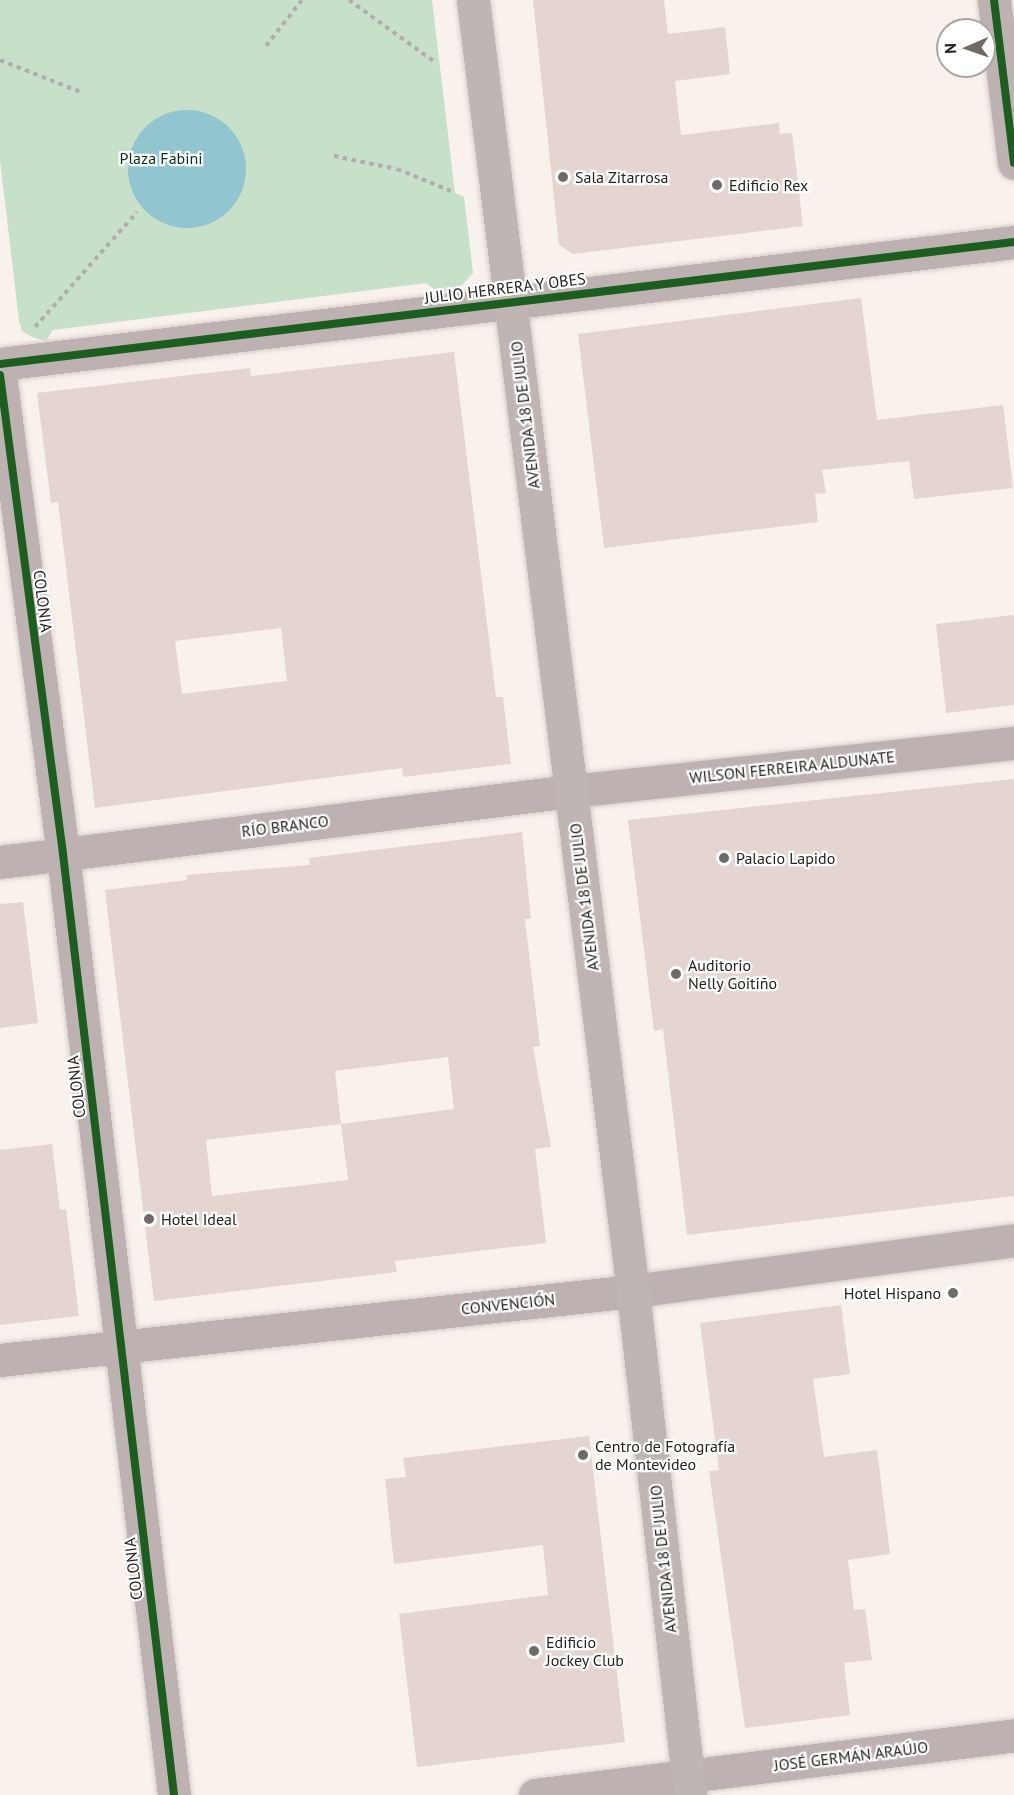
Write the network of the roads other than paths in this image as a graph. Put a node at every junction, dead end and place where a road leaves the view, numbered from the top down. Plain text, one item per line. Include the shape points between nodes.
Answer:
1 (473, 0) edge
2 (994, 0) edge
3 (1014, 163) edge
4 (1014, 242) edge
5 (512, 301) junction
6 (0, 364) edge
7 (0, 375) edge
8 (1014, 743) edge
9 (571, 791) junction
10 (63, 854) junction
11 (0, 862) edge
12 (1014, 1240) edge
13 (633, 1291) junction
14 (119, 1345) junction
15 (0, 1360) edge
16 (1014, 1735) edge
17 (689, 1786) edge
18 (174, 1795) edge
19 (536, 1795) edge

1 - 5 main road, AVENIDA 18 DE JULIO
2 - 3 street
4 - 5 street, JULIO HERRERA Y OBES
5 - 6 street, JULIO HERRERA Y OBES
5 - 9 main road, AVENIDA 18 DE JULIO
7 - 10 street, COLONIA
8 - 9 street, WILSON FERREIRA ALDUNATE
9 - 10 street, RÍO BRANCO
9 - 13 main road, AVENIDA 18 DE JULIO
10 - 11 street, RÍO BRANCO
10 - 14 street, COLONIA
12 - 13 street, CONVENCIÓN
13 - 14 street, CONVENCIÓN
13 - 17 main road, AVENIDA 18 DE JULIO
14 - 15 street, CONVENCIÓN
14 - 18 street, COLONIA
16 - 17 street, JOSÉ GERMÁN ARAÚJO
17 - 19 street, JOSÉ GERMÁN ARAÚJO

